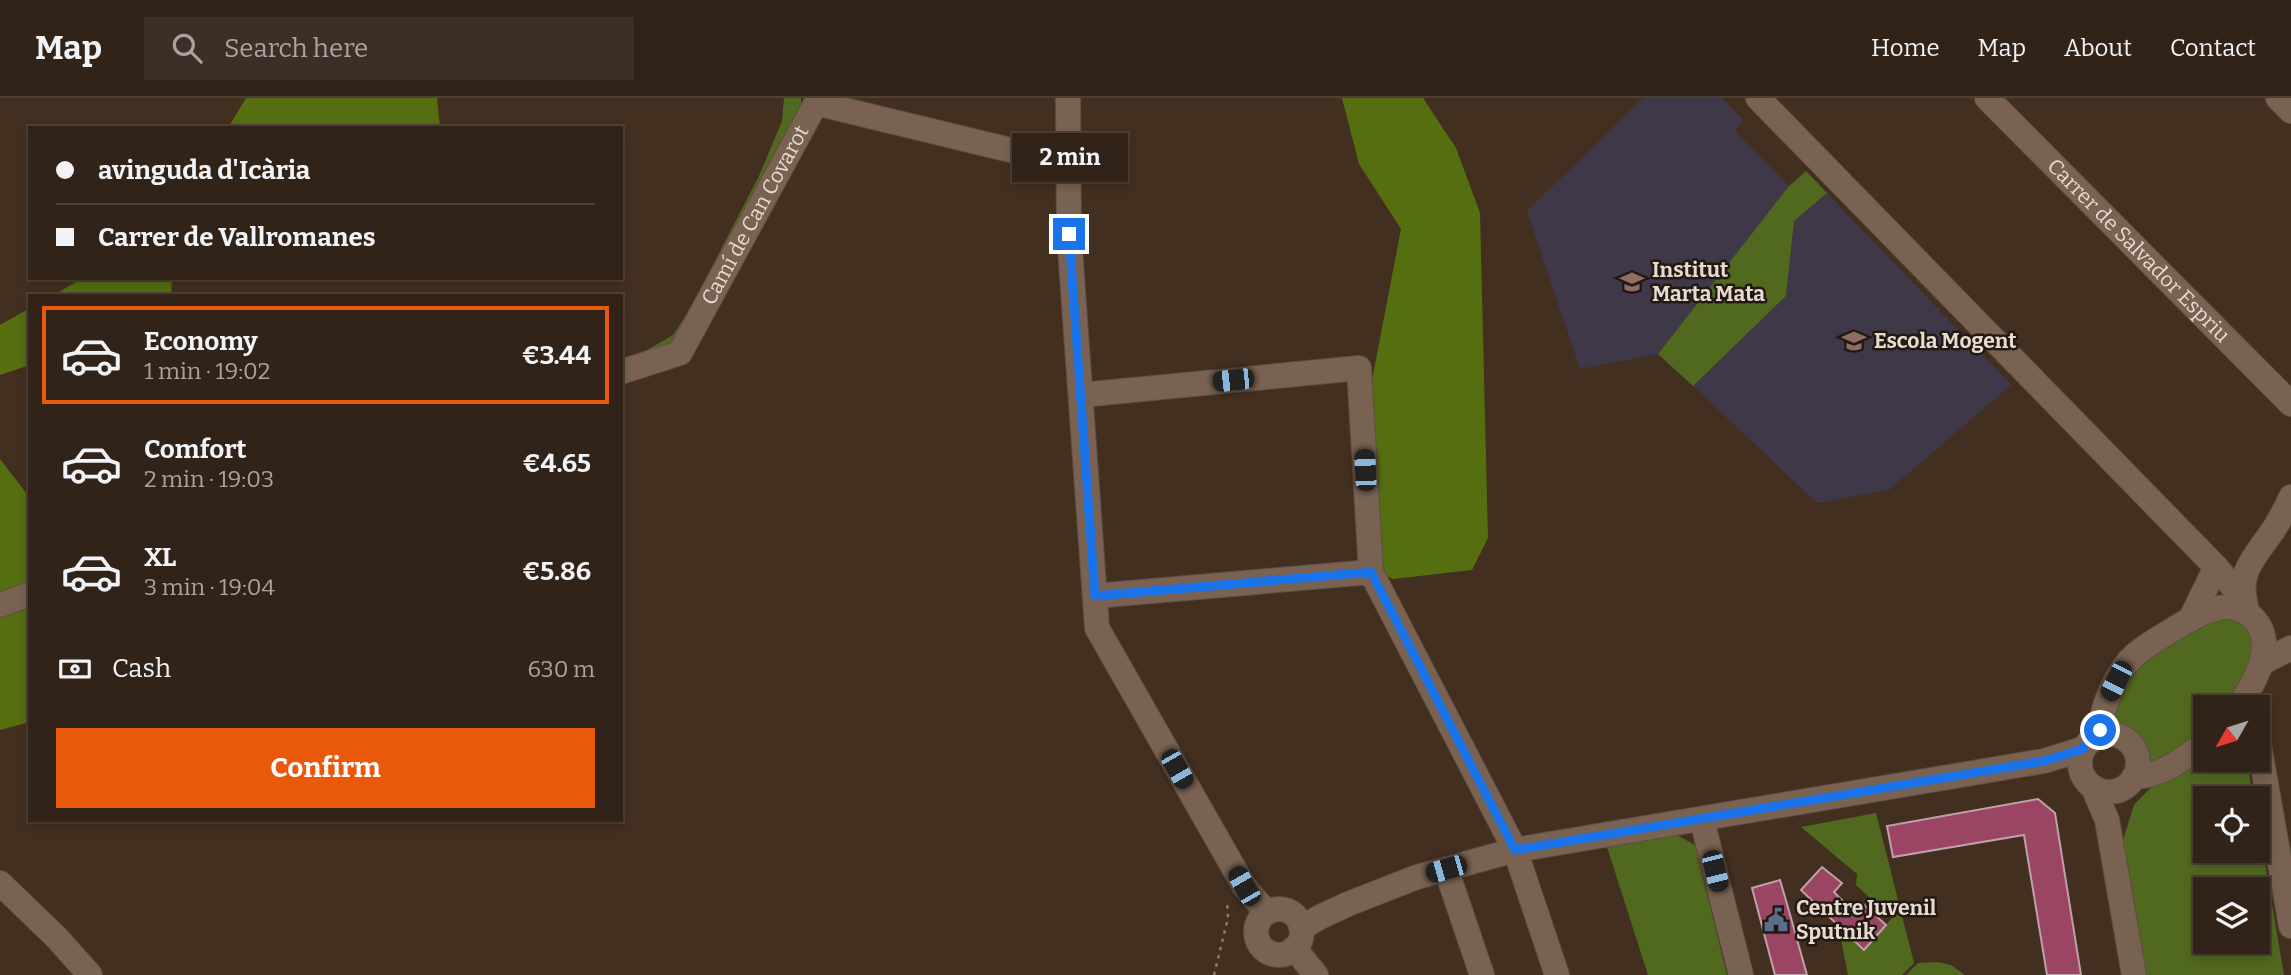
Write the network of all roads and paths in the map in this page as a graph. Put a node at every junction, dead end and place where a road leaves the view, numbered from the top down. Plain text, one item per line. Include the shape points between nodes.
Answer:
1 (1068, 98) edge
2 (1758, 98) edge
3 (1987, 98) edge
4 (2278, 98) edge
5 (822, 101) edge
6 (2291, 111) edge
7 (1068, 164) junction
8 (623, 371) edge
9 (1081, 395) junction
10 (2291, 404) edge
11 (2291, 497) edge
12 (2249, 564) junction
13 (2216, 567) junction
14 (1371, 572) junction
15 (28, 595) edge
16 (1095, 596) junction
17 (0, 605) edge
18 (2251, 614) junction
19 (2190, 620) junction
20 (2291, 633) edge
21 (2291, 648) edge
22 (2261, 663) junction
23 (2249, 695) edge
24 (2092, 742) junction
25 (2193, 752) edge
26 (2044, 761) junction
27 (2264, 772) edge
28 (2089, 783) junction
29 (2128, 783) junction
30 (1702, 820) junction
31 (2107, 820) junction
32 (1515, 850) junction
33 (1446, 869) junction
34 (0, 883) edge
35 (1266, 912) junction
36 (2291, 926) edge
37 (1298, 938) junction
38 (90, 975) edge
39 (1316, 975) edge
40 (1482, 975) edge
41 (1557, 975) edge
42 (1741, 975) edge
43 (2134, 975) edge

1 - 7 street
2 - 13 street
3 - 10 street, Carrer de Salvador Espriu
4 - 6 street
5 - 7 street, Camí de Can Covarot
5 - 8 street, Camí de Can Covarot via 680,353
7 - 9 street
9 - 14 street via 1359,368
9 - 16 street
11 - 12 street
12 - 13 street
12 - 18 street via 2244,586
13 - 18 street
13 - 19 street
14 - 16 street
14 - 32 street
15 - 17 street
16 - 35 street via 1097,628 1244,886
18 - 19 street via 2228,606
18 - 20 street
18 - 22 street via 2264,640
19 - 24 street via 2134,655 2105,702
21 - 22 street
22 - 23 street
24 - 26 street
24 - 28 street via 2080,763
24 - 29 street via 2117,735 2127,740 2138,763
25 - 29 street via 2155,775
26 - 28 street
26 - 30 street
27 - 36 street
28 - 29 street via 2110,792
28 - 31 street
29 - 31 street
30 - 32 street
30 - 42 street
31 - 43 street
32 - 33 street
32 - 41 street
33 - 37 street via 1348,904
33 - 40 street
34 - 38 street
35 - 37 street via 1288,911 1299,921
35 - 37 street via 1257,924 1261,946 1281,954
37 - 39 street

